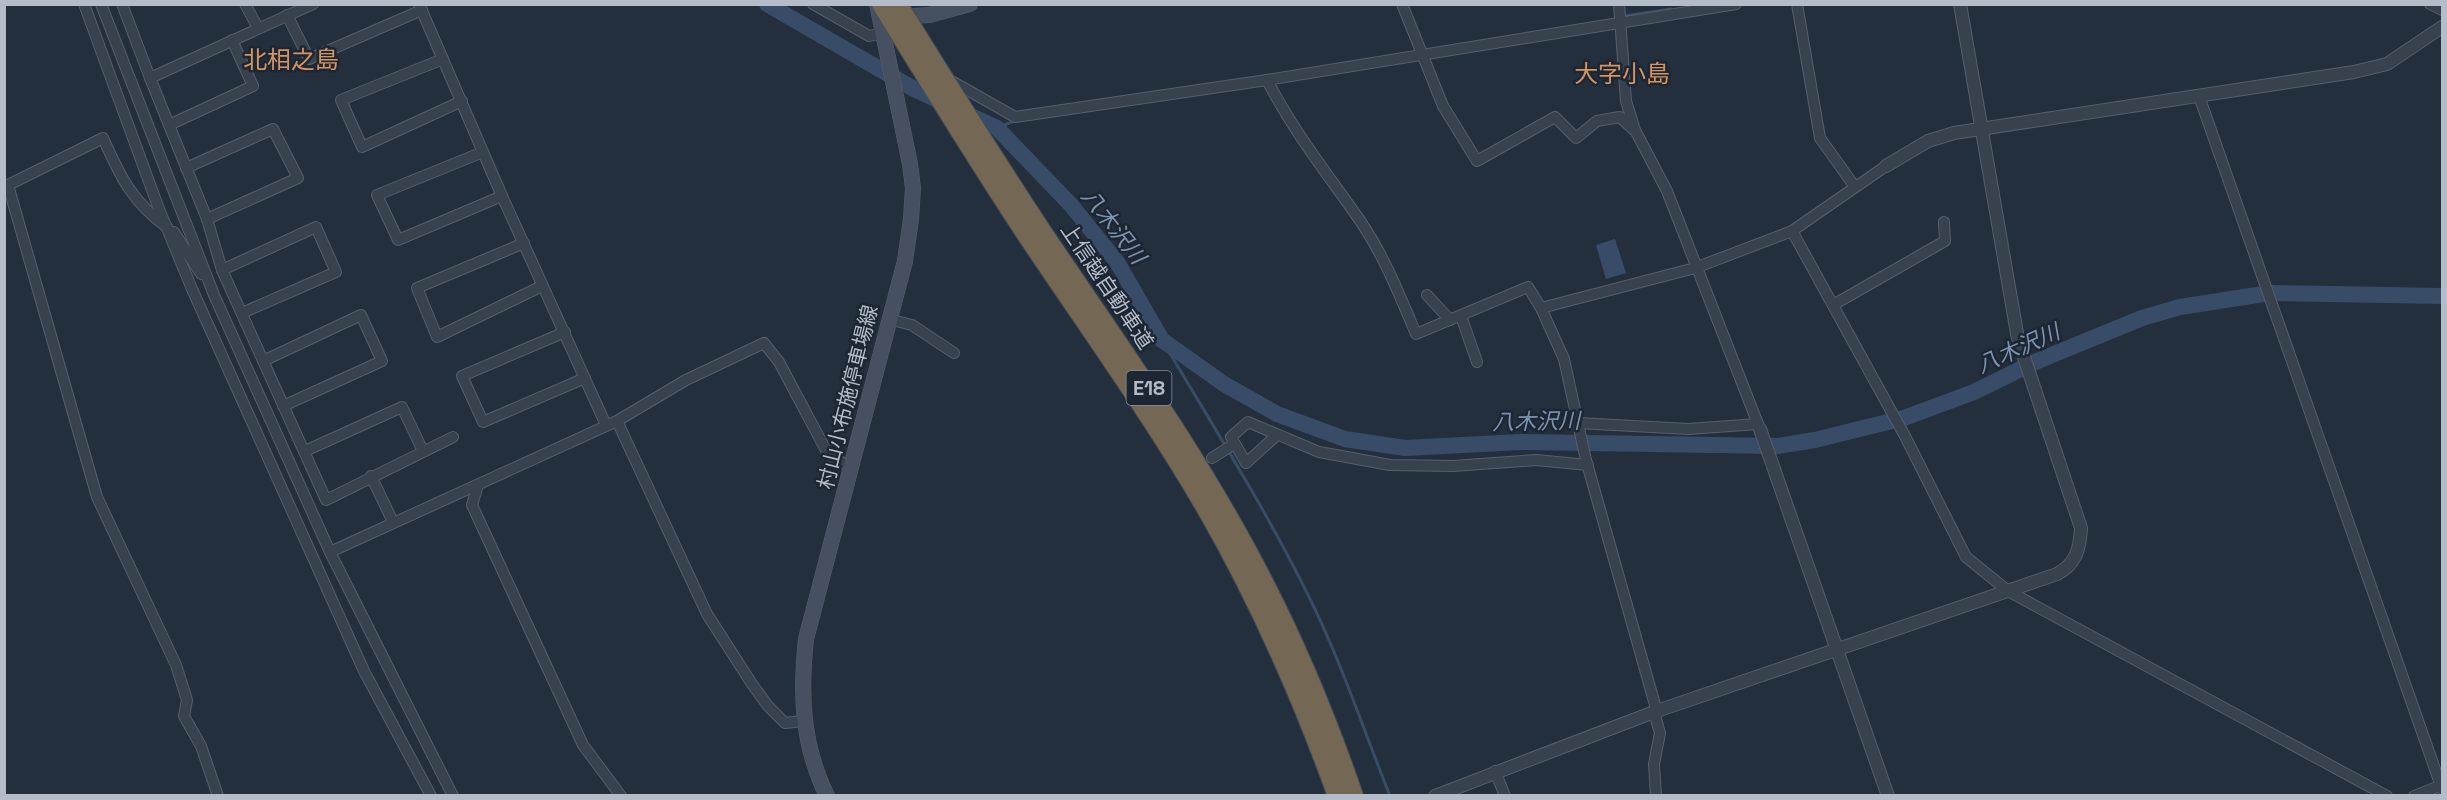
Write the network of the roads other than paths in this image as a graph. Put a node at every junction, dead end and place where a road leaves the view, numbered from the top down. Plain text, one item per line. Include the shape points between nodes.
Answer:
1 (84, 4) edge
2 (101, 4) edge
3 (122, 4) edge
4 (245, 4) edge
5 (312, 4) edge
6 (813, 4) edge
7 (898, 4) edge
8 (970, 4) edge
9 (1402, 4) edge
10 (1619, 4) edge
11 (1736, 4) edge
12 (1797, 4) edge
13 (1960, 4) edge
14 (2430, 4) edge
15 (421, 7) edge
16 (879, 9) edge
17 (2442, 10) edge
18 (287, 15) junction
19 (1620, 24) junction
20 (2442, 27) edge
21 (258, 28) junction
22 (232, 40) junction
23 (885, 41) junction
24 (1421, 56) junction
25 (443, 59) junction
26 (150, 78) junction
27 (1268, 80) junction
28 (2199, 96) junction
29 (462, 101) junction
30 (169, 125) junction
31 (1983, 128) junction
32 (1635, 130) junction
33 (483, 152) junction
34 (1886, 166) joint
35 (186, 168) junction
36 (6, 186) edge
37 (1855, 187) junction
38 (502, 196) junction
39 (159, 209) junction
40 (207, 219) junction
41 (1944, 222) dead end
42 (167, 227) junction
43 (1792, 231) junction
44 (524, 243) junction
45 (1695, 268) junction
46 (222, 270) junction
47 (542, 286) junction
48 (214, 295) junction
49 (1427, 295) dead end
50 (1833, 305) junction
51 (1541, 308) junction
52 (242, 313) junction
53 (1461, 316) junction
54 (888, 319) junction
55 (1450, 320) junction
56 (565, 332) junction
57 (954, 353) dead end
58 (263, 361) junction
59 (1477, 362) dead end
60 (585, 378) junction
61 (283, 406) junction
62 (612, 423) junction
63 (1578, 423) junction
64 (1759, 427) junction
65 (1277, 435) junction
66 (453, 437) dead end
67 (1234, 444) junction
68 (305, 451) junction
69 (423, 451) junction
70 (1212, 458) dead end
71 (1587, 463) junction
72 (851, 468) junction
73 (371, 476) junction
74 (478, 485) junction
75 (393, 522) junction
76 (330, 552) junction
77 (2008, 591) junction
78 (1837, 650) junction
79 (1656, 712) junction
80 (803, 721) junction
81 (1495, 771) junction
82 (2442, 786) edge
83 (218, 795) edge
84 (431, 795) edge
85 (453, 795) edge
86 (621, 795) edge
87 (827, 795) edge
88 (1337, 795) edge
89 (1354, 795) edge
90 (1435, 795) edge
91 (1505, 795) edge
92 (1656, 795) edge
93 (1888, 795) edge
94 (2386, 795) edge
95 (2414, 795) edge

1 - 39 street
2 - 48 street
3 - 26 street
4 - 21 street
5 - 18 street
6 - 23 street
7 - 89 highway, 上信越自動車道 / E18, bridge via 1218,498 1287,628
8 - 16 main road via 929,15
9 - 24 street
10 - 19 street
11 - 19 street
12 - 37 street via 1820,138
13 - 31 street
14 - 17 street
15 - 18 street via 309,59
15 - 25 street
16 - 23 main road, 村山小布施停車場線
16 - 88 highway, 上信越自動車道 / E18, bridge via 1152,420 1205,508 1291,678
18 - 21 street
19 - 24 street
19 - 32 street via 1626,101
20 - 28 street via 2387,64
21 - 22 street
22 - 26 street
22 - 30 street via 253,86
23 - 27 street via 1015,117
23 - 54 main road, 村山小布施停車場線 via 913,188 905,261
24 - 27 street
24 - 32 street via 1443,106 1477,161 1555,117 1576,138 1597,121 1620,117
25 - 29 street
25 - 29 street via 341,100 362,147
26 - 30 street
27 - 55 street via 1328,178 1362,224 1416,334
28 - 31 street
28 - 82 street
29 - 33 street
30 - 35 street
31 - 34 street via 1928,141
31 - 77 street via 2018,339 2081,528 2079,552 2066,569
32 - 45 street via 1667,191
33 - 38 street
33 - 38 street via 377,195 398,240
34 - 37 street
35 - 40 street
35 - 40 street via 273,129 298,178
36 - 42 street via 103,138 134,199
36 - 83 street via 97,497 176,665 187,700 184,716 201,746
37 - 43 street
38 - 44 street
39 - 42 street
39 - 48 street
40 - 46 street
41 - 50 street via 1945,242
42 - 84 street via 364,670
43 - 45 street
43 - 50 street
44 - 47 street
44 - 47 street via 417,288 437,337
45 - 51 street
45 - 64 street
46 - 52 street
46 - 52 street via 316,226 336,272
47 - 56 street
48 - 76 street
49 - 55 street
50 - 77 street via 1966,557
51 - 53 street via 1528,287
51 - 63 street via 1564,359
52 - 58 street
53 - 55 street
53 - 59 street
54 - 57 street via 912,325
54 - 72 main road, 村山小布施停車場線
56 - 60 street
56 - 60 street via 462,376 483,422
58 - 61 street
58 - 61 street via 361,315 382,361
60 - 62 street
61 - 68 street
62 - 72 street via 686,380 764,343 779,362 828,454
62 - 74 street
62 - 80 street via 706,614 768,706 785,723
63 - 64 street via 1688,429
63 - 71 street
64 - 78 street
65 - 67 street via 1248,422 1231,437
65 - 67 street via 1246,463
65 - 71 street via 1319,452 1390,465 1453,466 1536,460
66 - 69 street
67 - 70 street
68 - 69 street via 402,407
68 - 73 street via 326,500
69 - 73 street
71 - 79 street
72 - 80 main road, 村山小布施停車場線 via 806,639 801,686
73 - 75 street
74 - 75 street
74 - 86 street via 472,505 583,745
75 - 76 street
76 - 85 street
77 - 78 street
77 - 94 street
78 - 79 street
78 - 93 street
79 - 81 street
79 - 92 street via 1660,733 1654,764
80 - 87 main road, 村山小布施停車場線 via 812,759
81 - 90 street
81 - 91 street
82 - 95 street

